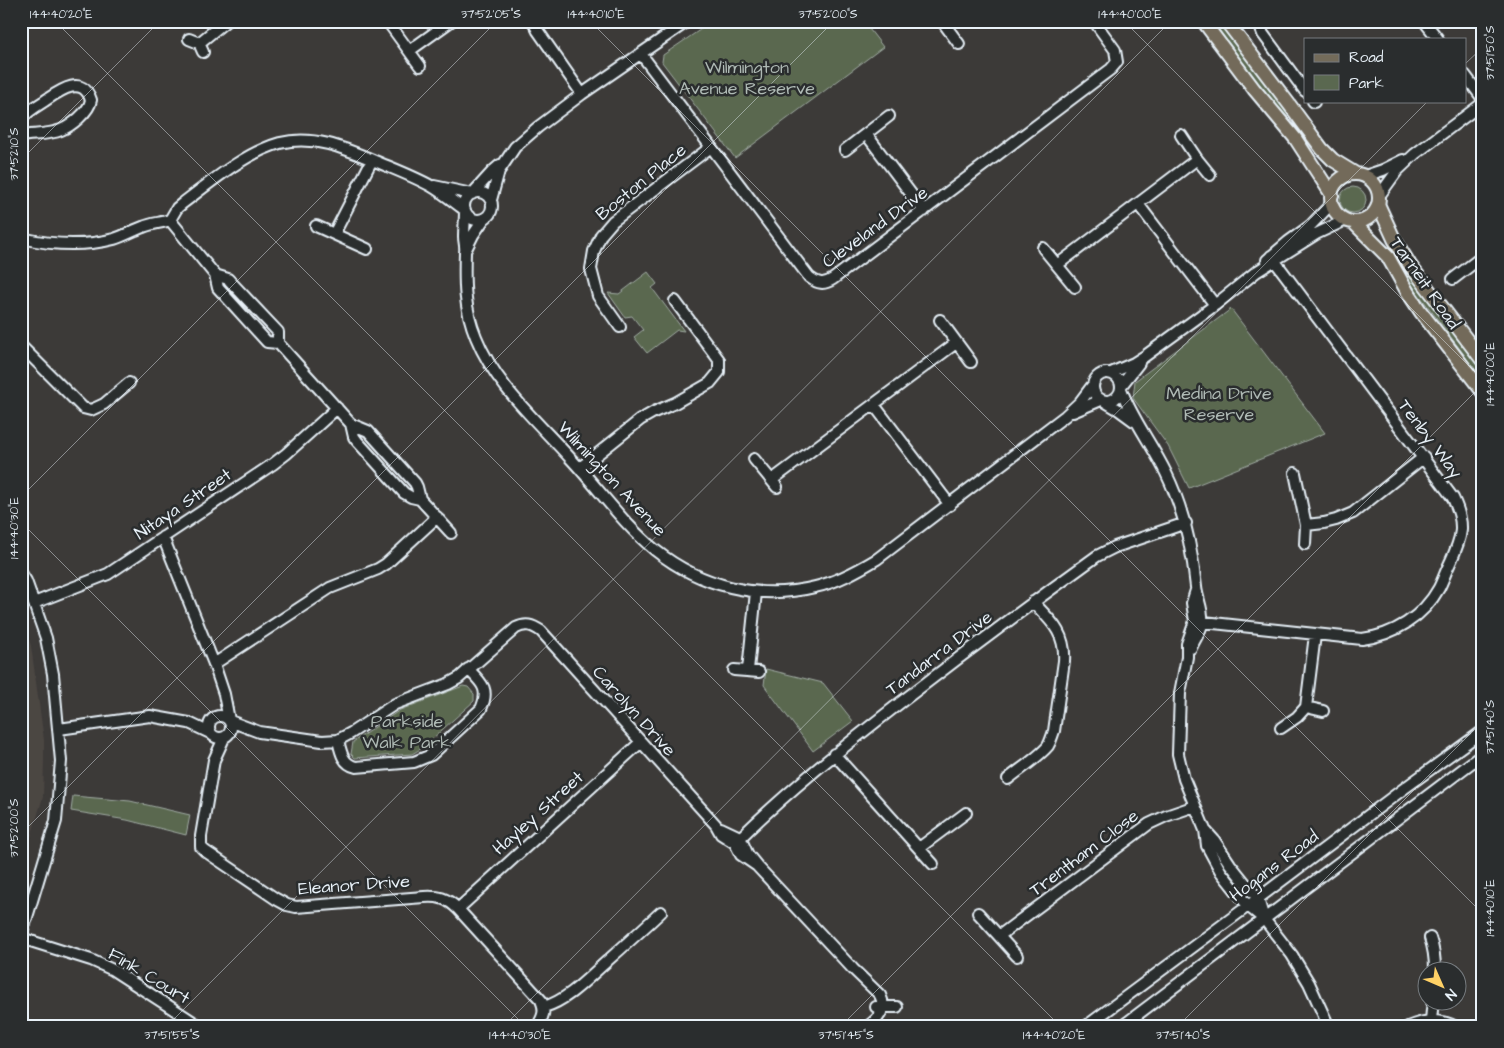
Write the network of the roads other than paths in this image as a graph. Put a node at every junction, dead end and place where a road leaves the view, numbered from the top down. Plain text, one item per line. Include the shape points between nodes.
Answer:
1 (226, 21) edge
2 (451, 21) edge
3 (529, 21) edge
4 (688, 21) edge
5 (942, 21) edge
6 (1094, 21) edge
7 (1203, 21) edge
8 (1226, 21) edge
9 (1260, 21) edge
10 (1424, 21) edge
11 (388, 22) edge
12 (535, 26) edge
13 (1437, 38) edge
14 (189, 39) dead end
15 (959, 44) dead end
16 (409, 51) junction
17 (641, 54) junction
18 (420, 66) dead end
19 (1466, 76) edge
20 (1304, 91) edge
21 (582, 94) junction
22 (1483, 98) edge
23 (1483, 103) edge
24 (889, 116) dead end
25 (21, 119) edge
26 (866, 134) junction
27 (1182, 135) dead end
28 (21, 136) edge
29 (711, 146) junction
30 (844, 150) dead end
31 (1415, 154) junction
32 (1197, 159) junction
33 (372, 160) junction
34 (504, 162) junction
35 (1361, 175) junction
36 (1210, 176) dead end
37 (430, 186) junction
38 (473, 193) junction
39 (1332, 199) junction
40 (491, 200) junction
41 (1379, 200) junction
42 (1138, 204) junction
43 (465, 210) junction
44 (924, 211) junction
45 (484, 219) junction
46 (170, 220) junction
47 (1350, 221) junction
48 (316, 226) dead end
49 (334, 234) junction
50 (1305, 235) junction
51 (21, 238) edge
52 (1043, 248) dead end
53 (367, 249) dead end
54 (466, 250) junction
55 (1483, 256) edge
56 (1273, 259) junction
57 (1057, 265) junction
58 (1453, 278) dead end
59 (1075, 287) dead end
60 (674, 302) dead end
61 (1215, 305) junction
62 (940, 320) dead end
63 (620, 327) dead end
64 (956, 343) junction
65 (21, 346) edge
66 (1144, 356) junction
67 (1483, 360) edge
68 (971, 362) dead end
69 (1111, 373) junction
70 (130, 383) dead end
71 (1092, 386) junction
72 (1121, 388) junction
73 (1483, 392) edge
74 (1103, 400) junction
75 (874, 405) junction
76 (337, 408) junction
77 (1065, 416) junction
78 (1137, 423) junction
79 (351, 424) junction
80 (1424, 458) junction
81 (754, 459) dead end
82 (580, 468) junction
83 (1295, 473) dead end
84 (420, 499) junction
85 (950, 504) junction
86 (437, 517) junction
87 (1186, 524) junction
88 (1306, 526) junction
89 (451, 533) dead end
90 (162, 537) junction
91 (1306, 544) dead end
92 (21, 573) edge
93 (756, 592) junction
94 (1033, 602) junction
95 (34, 603) junction
96 (1199, 622) junction
97 (1315, 635) junction
98 (214, 664) junction
99 (468, 669) junction
100 (734, 670) dead end
101 (748, 670) junction
102 (759, 672) dead end
103 (224, 694) junction
104 (1306, 707) junction
105 (1323, 711) dead end
106 (212, 718) junction
107 (229, 721) junction
108 (189, 723) junction
109 (1281, 728) dead end
110 (60, 729) junction
111 (1483, 731) edge
112 (259, 732) junction
113 (211, 734) junction
114 (225, 737) junction
115 (338, 740) junction
116 (641, 742) junction
117 (834, 754) junction
118 (1482, 755) edge
119 (214, 760) junction
120 (1008, 778) dead end
121 (1195, 806) junction
122 (968, 813) dead end
123 (1205, 830) junction
124 (737, 840) junction
125 (919, 848) junction
126 (933, 864) dead end
127 (1258, 899) junction
128 (1248, 906) junction
129 (458, 909) junction
130 (661, 912) dead end
131 (978, 913) dead end
132 (1264, 919) junction
133 (999, 936) junction
134 (21, 937) edge
135 (1430, 938) dead end
136 (1017, 956) dead end
137 (1434, 960) edge
138 (544, 1006) junction
139 (879, 1007) junction
140 (897, 1008) dead end
141 (1432, 1010) edge
142 (1431, 1020) junction
143 (200, 1027) edge
144 (538, 1027) edge
145 (859, 1027) edge
146 (868, 1027) edge
147 (1085, 1027) edge
148 (1121, 1027) edge
149 (1329, 1027) edge
150 (1408, 1027) edge
151 (1456, 1027) edge

1 - 14 street via 201,48
2 - 16 street
3 - 12 street
4 - 17 street
5 - 15 street
6 - 44 street, Cleveland Drive via 1115,50 1115,65
7 - 39 main road via 1295,138
8 - 35 main road via 1322,149 1333,160
9 - 20 street via 1263,34
10 - 13 street
11 - 16 street
12 - 21 street
16 - 18 street
17 - 21 street
17 - 29 street, Cleveland Drive
19 - 22 street
21 - 34 street via 515,147
23 - 31 street
24 - 26 street
25 - 28 street via 69,86 82,88 91,100 85,113 60,130
26 - 30 street
26 - 44 street
27 - 32 street
29 - 44 street, Cleveland Drive via 809,277 818,283 833,279
29 - 63 street, Boston Place via 613,221 601,235 591,270 598,296
31 - 35 street via 1387,168
31 - 41 street via 1397,171
32 - 36 street
32 - 42 street
33 - 37 street
33 - 46 street via 320,142 306,140 278,144 234,166 177,208
33 - 49 street
34 - 38 street
34 - 40 street
35 - 39 main road via 1345,176 1340,180
35 - 41 main road via 1375,184
37 - 38 street
37 - 43 street
38 - 40 street via 481,192
38 - 43 street via 466,200
39 - 47 main road via 1336,212
39 - 50 street
40 - 45 street via 491,211
41 - 47 main road via 1369,218
41 - 67 main road, Tarneit Road via 1394,239 1410,265
42 - 57 street
42 - 61 street
43 - 45 street via 473,219
43 - 54 street, Wilmington Avenue
45 - 54 street, Wilmington Avenue
46 - 51 street via 97,243 62,245
46 - 76 street via 215,275 218,288 267,342 278,343
47 - 50 street
47 - 73 main road, Tarneit Road via 1388,258 1421,312
48 - 49 street
49 - 53 street
50 - 56 street
52 - 57 street
54 - 82 street, Wilmington Avenue via 464,283 467,308 486,360 512,394
55 - 58 street
56 - 61 street
56 - 80 street, Tenby Way
57 - 59 street
60 - 82 street via 719,360 719,372 696,392 640,420
61 - 66 street
62 - 64 street
64 - 68 street
64 - 75 street
65 - 70 street via 83,408 91,410 104,404
66 - 69 street via 1134,364
66 - 72 street
69 - 71 street via 1098,375
69 - 72 street via 1118,378
71 - 74 street via 1094,393
71 - 77 street, Wilmington Avenue
72 - 74 street via 1115,398
72 - 78 street
74 - 77 street, Wilmington Avenue
74 - 78 street
75 - 81 street via 774,484
75 - 85 street
76 - 79 street
76 - 90 street, Nitaya Street via 281,458
77 - 85 street, Wilmington Avenue
78 - 87 street via 1165,472
79 - 84 street via 368,432 415,483
79 - 84 street via 357,441 399,488 408,496
80 - 88 street via 1353,513 1324,524
80 - 97 street, Tenby Way via 1453,498 1462,526 1457,547 1439,588 1424,610 1379,637 1362,639
82 - 93 street, Wilmington Avenue via 620,516 655,550 696,576
83 - 88 street
84 - 86 street
85 - 93 street, Wilmington Avenue via 852,574 816,587
86 - 89 street
86 - 98 street via 386,564 330,588
87 - 94 street, Tandarra Drive via 1103,553
87 - 96 street via 1196,590 1192,603
88 - 91 street
90 - 95 street, Nitaya Street via 100,578
90 - 98 street
92 - 95 street
93 - 101 street
94 - 117 street, Tandarra Drive
94 - 120 street via 1060,634 1065,650 1064,661 1054,731 1048,746
95 - 110 street via 52,665
96 - 97 street, Tenby Way
96 - 121 street via 1187,644 1180,692 1178,754
97 - 104 street
98 - 103 street
99 - 115 street via 448,684 395,704
99 - 115 street via 485,689 484,703 431,754 414,762 356,767 345,761
99 - 116 street, Carolyn Drive via 516,628 531,626 540,631
100 - 101 street
101 - 102 street
103 - 106 street
103 - 107 street
104 - 105 street
104 - 109 street
106 - 107 street via 220,715
106 - 108 street
106 - 113 street via 208,726
107 - 112 street
107 - 114 street via 231,729
108 - 110 street via 150,716
108 - 113 street
110 - 134 street via 56,821
111 - 127 street, Hogans Road
112 - 114 street
112 - 115 street via 322,742
113 - 114 street
113 - 119 street, Eleanor Drive
114 - 119 street, Eleanor Drive
116 - 124 street, Carolyn Drive via 721,834
116 - 129 street, Hayley Street
117 - 124 street, Tandarra Drive
117 - 125 street
118 - 132 street, Hogans Road
119 - 129 street, Eleanor Drive via 201,847 276,899 296,907 436,896 450,901
121 - 123 street
121 - 133 street, Trentham Close via 1150,824
122 - 125 street
123 - 127 street
123 - 128 street via 1207,846 1221,872
124 - 139 street, Carolyn Drive via 746,860 757,866 880,995
125 - 126 street
127 - 128 street, Hogans Road
127 - 132 street
128 - 132 street
128 - 147 street, Hogans Road
129 - 138 street, Eleanor Drive
130 - 138 street via 570,993
131 - 133 street
132 - 148 street, Hogans Road
132 - 149 street via 1292,955
133 - 136 street
134 - 143 street, Fink Court via 113,970
135 - 137 street
138 - 144 street
139 - 140 street
139 - 145 street
139 - 146 street via 881,1014
141 - 142 street
142 - 150 street
142 - 151 street

